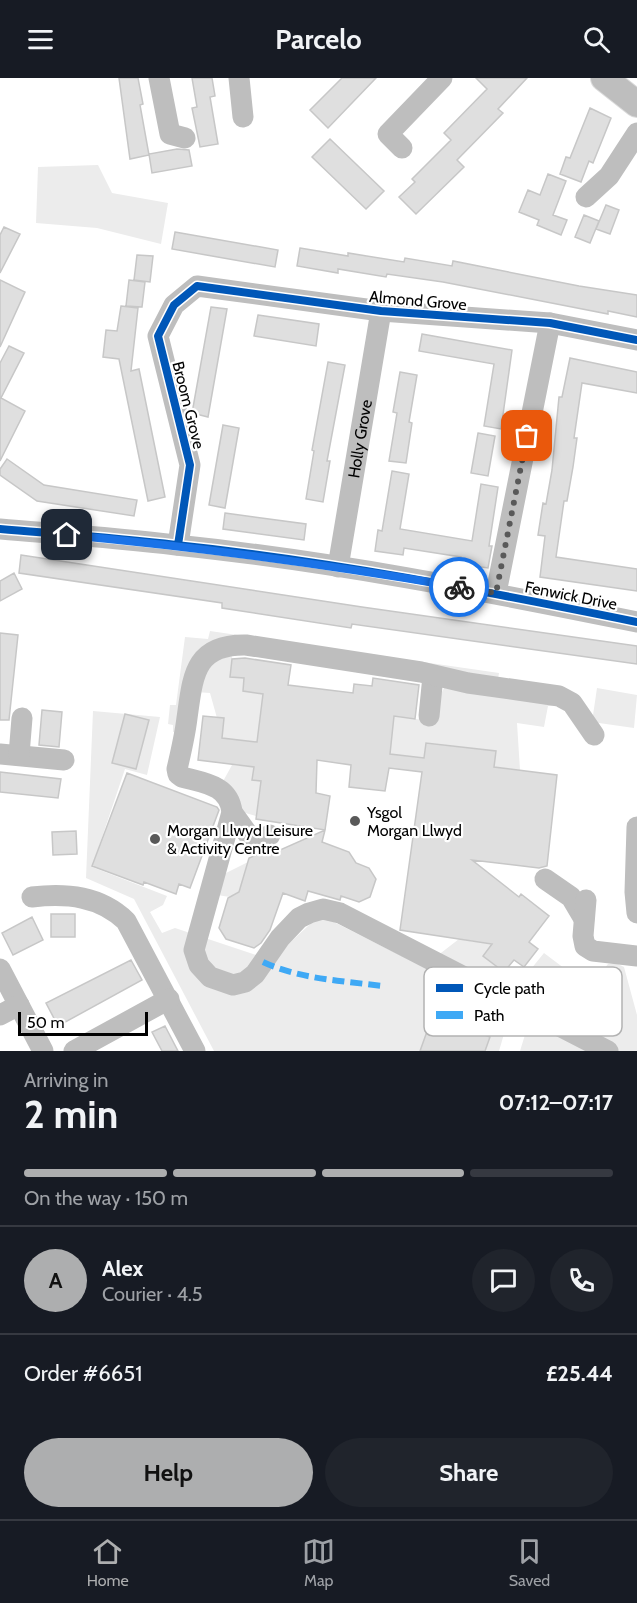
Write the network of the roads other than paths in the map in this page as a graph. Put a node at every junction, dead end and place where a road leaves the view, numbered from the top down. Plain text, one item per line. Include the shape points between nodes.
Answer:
1 (159, 78) edge
2 (239, 78) edge
3 (442, 78) edge
4 (604, 78) edge
5 (637, 104) edge
6 (243, 117) dead end
7 (637, 133) edge
8 (171, 139) dead end
9 (402, 148) dead end
10 (586, 197) dead end
11 (197, 286) joint
12 (381, 311) junction
13 (550, 323) junction
14 (637, 340) edge
15 (0, 528) edge
16 (178, 545) junction
17 (338, 567) junction
18 (496, 593) junction
19 (637, 622) edge
20 (433, 676) junction
21 (429, 716) dead end
22 (22, 718) dead end
23 (594, 735) dead end
24 (9, 754) edge
25 (64, 760) dead end
26 (232, 812) junction
27 (637, 827) edge
28 (270, 835) dead end
29 (545, 879) dead end
30 (32, 897) dead end
31 (637, 913) edge
32 (637, 956) edge
33 (446, 967) edge
34 (0, 969) edge
35 (169, 999) junction
36 (19, 1005) junction
37 (0, 1015) edge
38 (579, 1036) edge
39 (43, 1051) edge
40 (74, 1051) edge
41 (195, 1051) edge
42 (608, 1051) edge

1 - 8 street
2 - 6 street
3 - 9 street via 388,134
4 - 5 main road
7 - 10 street via 609,176
11 - 12 street, Almond Grove
11 - 16 street, Broom Grove via 174,305 158,336 190,465
12 - 13 street, Almond Grove
12 - 17 street, Holly Grove
13 - 14 street, Almond Grove
13 - 18 street
15 - 16 street, Fenwick Drive
16 - 17 street, Fenwick Drive
17 - 18 street, Fenwick Drive
18 - 19 street, Fenwick Drive
20 - 21 street
20 - 23 street via 566,698
20 - 26 street via 246,645 230,644 214,650 193,673 178,774 222,790 228,795
22 - 24 street
24 - 25 street
26 - 28 street via 252,840 257,842
26 - 33 street via 194,950 199,965 210,977 233,984 245,982 290,926 323,909 340,913
27 - 31 street
29 - 32 street via 585,910 585,946 593,951
30 - 35 street via 54,887 114,910 126,921
34 - 36 street
35 - 40 street
35 - 41 street
36 - 37 street
36 - 39 street
38 - 42 street

